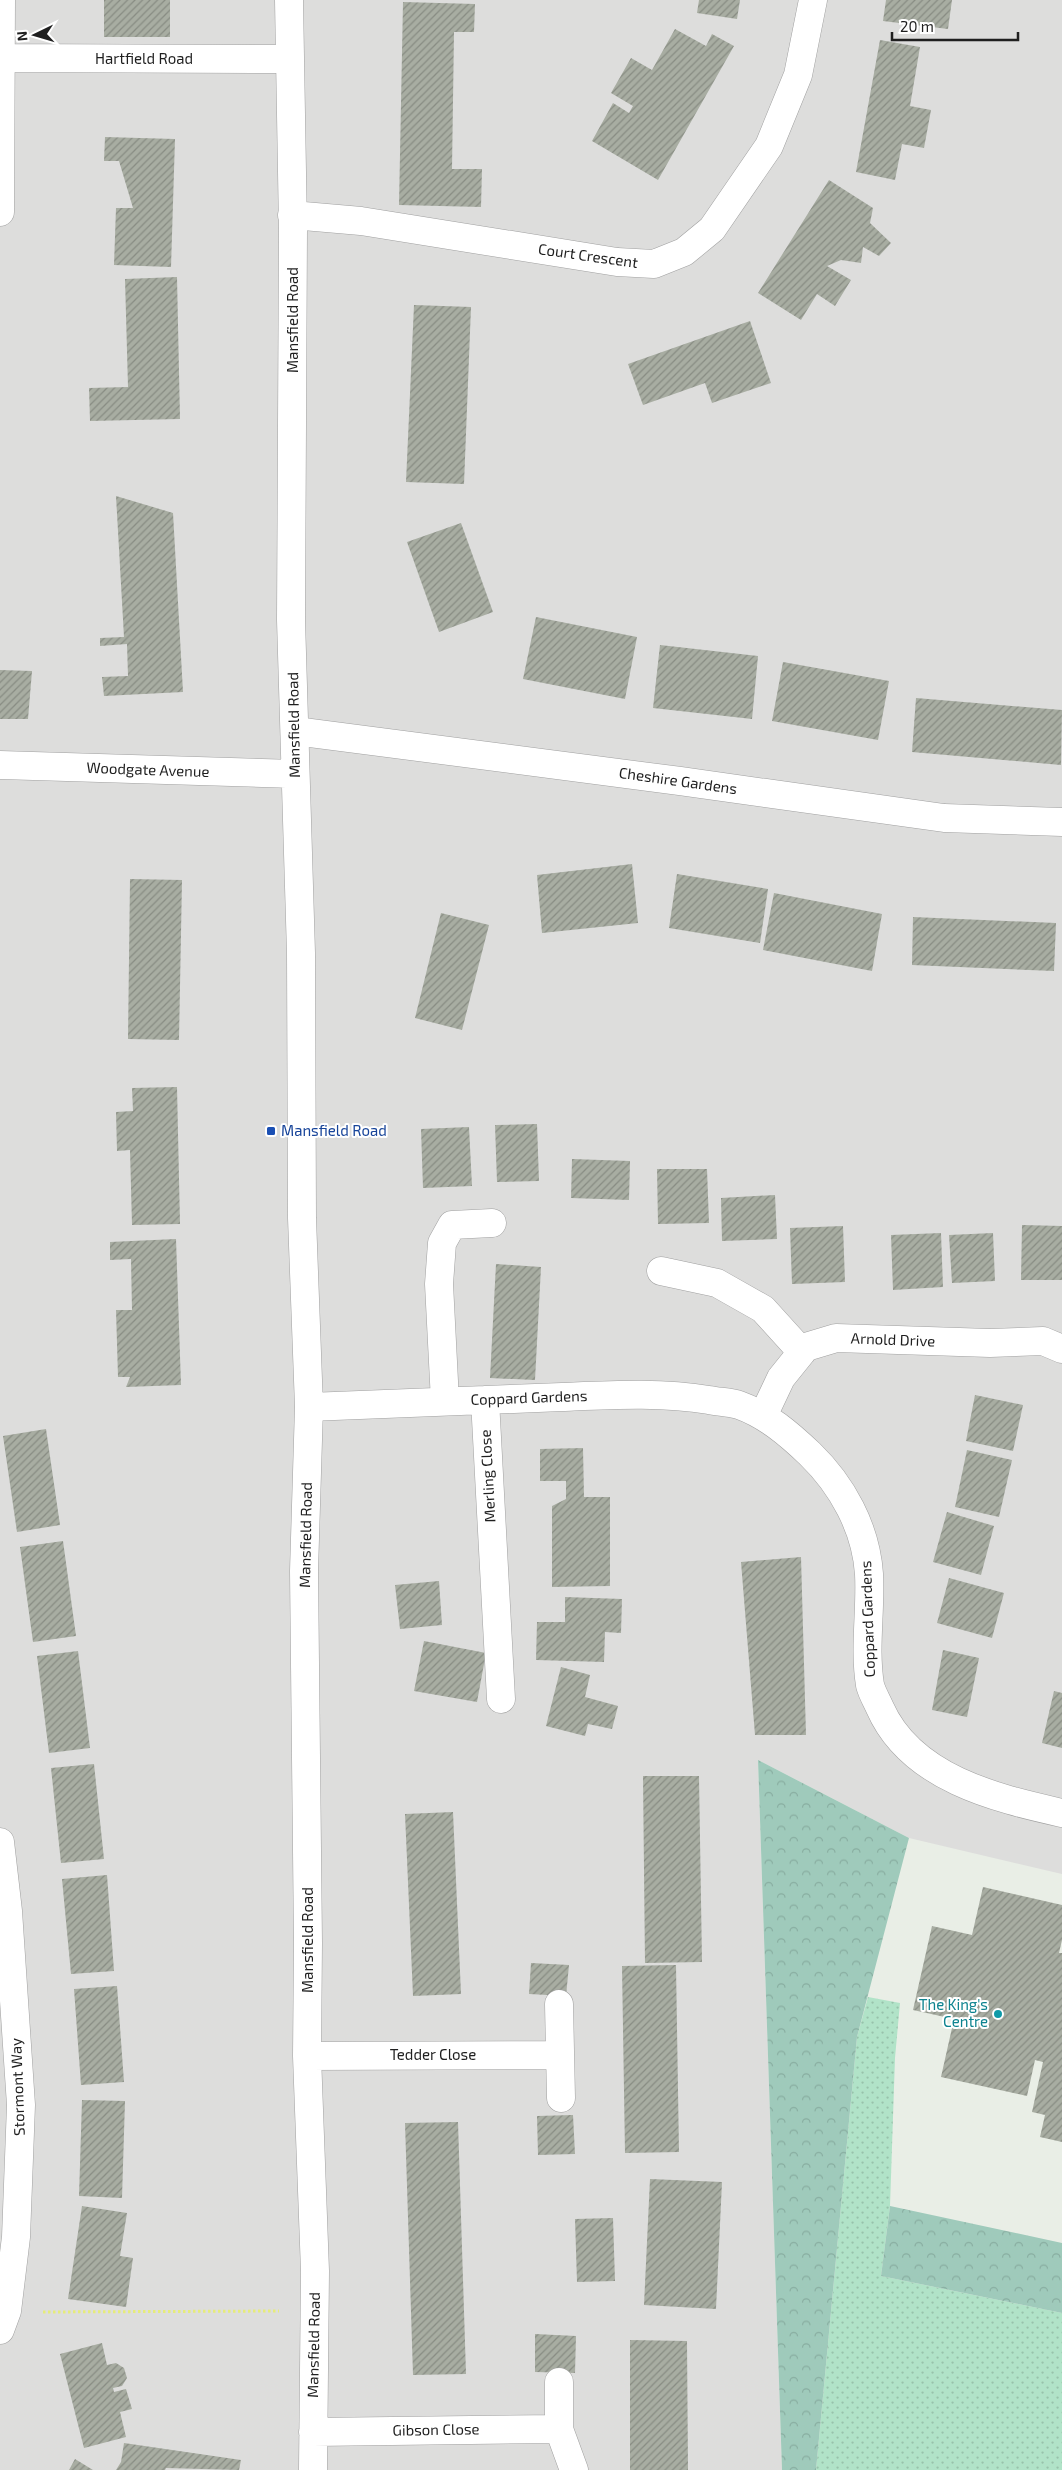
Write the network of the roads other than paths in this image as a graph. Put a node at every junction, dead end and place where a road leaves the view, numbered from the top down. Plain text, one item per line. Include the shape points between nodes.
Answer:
1 (1, 0) edge
2 (289, 0) edge
3 (813, 0) edge
4 (1, 58) edge
5 (288, 59) junction
6 (0, 212) edge
7 (292, 215) junction
8 (295, 731) junction
9 (0, 765) edge
10 (296, 774) junction
11 (1062, 822) edge
12 (492, 1223) dead end
13 (661, 1271) dead end
14 (1062, 1349) edge
15 (802, 1352) junction
16 (485, 1400) junction
17 (445, 1402) junction
18 (308, 1407) junction
19 (763, 1416) junction
20 (501, 1700) dead end
21 (1062, 1813) edge
22 (0, 1842) edge
23 (4, 1911) edge
24 (559, 2004) dead end
25 (560, 2055) junction
26 (307, 2056) junction
27 (561, 2098) dead end
28 (4, 2321) edge
29 (559, 2382) dead end
30 (559, 2428) junction
31 (313, 2432) junction
32 (313, 2470) edge
33 (574, 2470) edge

1 - 4 street
2 - 5 street, Mansfield Road
3 - 7 street, Court Crescent via 798,75 769,146 712,229 684,252 654,264 617,262 361,221
4 - 5 street, Hartfield Road
4 - 6 street
5 - 7 street, Mansfield Road
7 - 8 street, Mansfield Road via 291,620
8 - 10 street, Mansfield Road
8 - 11 street, Cheshire Gardens via 944,818
9 - 10 street, Woodgate Avenue
10 - 18 street, Mansfield Road
12 - 17 street via 452,1225 442,1243 439,1284
13 - 15 street via 718,1283 763,1309
14 - 15 street, Arnold Drive via 1043,1341 990,1343 836,1338 806,1347
15 - 19 street, Arnold Drive via 781,1378
16 - 17 street, Coppard Gardens
16 - 19 street, Coppard Gardens via 682,1396 737,1405
16 - 20 street, Merling Close
17 - 18 street, Coppard Gardens
18 - 26 street, Mansfield Road via 304,1571
19 - 21 street, Coppard Gardens via 792,1436 825,1469 844,1496 862,1535 869,1572 867,1647 870,1688 884,1719 904,1744 938,1772 1003,1799
22 - 23 street, Stormont Way
23 - 28 street, Stormont Way via 21,2105 16,2237
24 - 25 street
25 - 26 street, Tedder Close
25 - 27 street
26 - 31 street, Mansfield Road via 315,2271
29 - 30 street
30 - 31 street, Gibson Close
30 - 33 street
31 - 32 street, Mansfield Road

